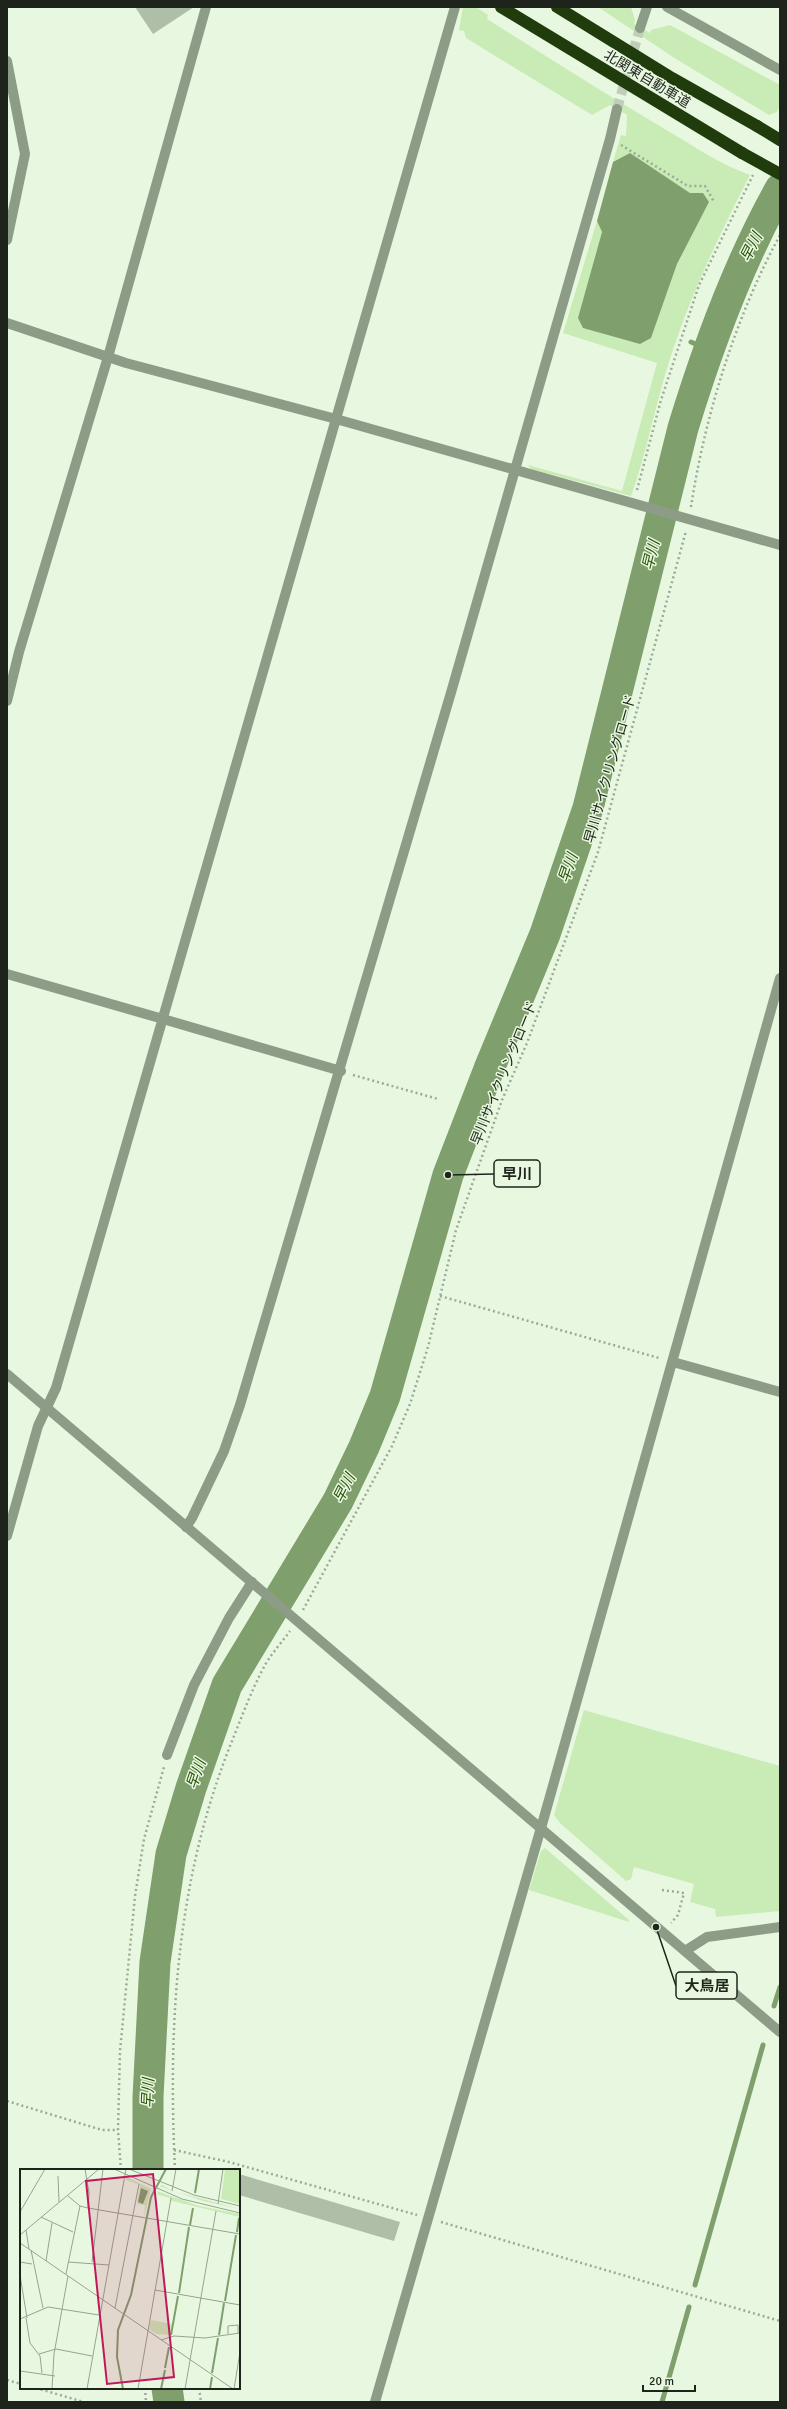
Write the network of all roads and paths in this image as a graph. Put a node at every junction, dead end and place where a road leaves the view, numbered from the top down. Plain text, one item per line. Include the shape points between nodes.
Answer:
1 (206, 7) edge
2 (455, 7) edge
3 (501, 7) edge
4 (557, 7) edge
5 (647, 7) edge
6 (667, 7) edge
7 (640, 28) tunnel mouth
8 (7, 61) edge
9 (780, 70) edge
10 (617, 109) tunnel mouth
11 (610, 139) junction
12 (780, 140) edge
13 (755, 171) dead end
14 (780, 174) edge
15 (714, 202) dead end
16 (11, 203) edge
17 (780, 235) edge
18 (7, 240) edge
19 (7, 323) edge
20 (108, 357) junction
21 (336, 419) junction
22 (516, 471) junction
23 (634, 504) junction
24 (687, 522) junction
25 (780, 545) edge
26 (8, 689) edge
27 (7, 701) edge
28 (7, 974) edge
29 (780, 978) edge
30 (162, 1019) junction
31 (341, 1071) junction
32 (438, 1099) dead end
33 (440, 1296) junction
34 (673, 1362) junction
35 (7, 1374) edge
36 (780, 1392) edge
37 (47, 1407) junction
38 (186, 1526) junction
39 (7, 1536) edge
40 (253, 1584) junction
41 (302, 1612) dead end
42 (291, 1630) dead end
43 (167, 1755) joint
44 (541, 1826) junction
45 (662, 1890) dead end
46 (669, 1925) dead end
47 (780, 1927) edge
48 (685, 1951) junction
49 (780, 2032) edge
50 (7, 2101) edge
51 (118, 2130) junction
52 (174, 2150) junction
53 (121, 2169) edge
54 (175, 2169) edge
55 (429, 2219) junction
56 (780, 2321) edge
57 (7, 2380) edge
58 (20, 2384) edge
59 (39, 2389) edge
60 (145, 2389) edge
61 (200, 2389) edge
62 (84, 2402) edge
63 (146, 2402) edge
64 (201, 2402) edge
65 (375, 2402) edge

1 - 20 street
2 - 21 street
3 - 14 highway, 北関東自動車道, bridge
4 - 12 highway, 北関東自動車道, bridge via 672,78
5 - 7 street
6 - 9 street
8 - 16 street via 24,149
10 - 11 street
11 - 15 path via 688,186 705,186
11 - 22 street
13 - 23 path via 699,285 663,393
16 - 18 street
17 - 24 path, 早川サイクリングロード via 753,289 736,331 696,472
19 - 20 street
20 - 21 street
20 - 26 street
21 - 22 street
21 - 30 street
22 - 23 street
22 - 31 street
23 - 24 street
24 - 25 street
24 - 33 path, 早川サイクリングロード via 598,852 478,1167 456,1230
26 - 27 street
28 - 30 street
29 - 34 street
30 - 31 street
30 - 37 street via 56,1388
31 - 32 path
31 - 38 street via 233,1428
33 - 34 path
33 - 41 path, 早川サイクリングロード via 428,1347 410,1404 392,1446
34 - 36 street
34 - 44 street
35 - 37 street
37 - 38 street
37 - 39 street via 38,1426
38 - 40 street
40 - 43 street via 229,1618 194,1685
40 - 44 street
42 - 52 path via 266,1664 249,1699 214,1788 196,1855 177,1970 172,2085
43 - 51 path via 144,1839 135,1896 120,2051
44 - 48 street
44 - 55 street
45 - 46 path via 684,1893 678,1915
47 - 48 street via 707,1937
48 - 49 street
50 - 51 path via 102,2130
51 - 53 path
52 - 54 path
52 - 55 path via 229,2162
55 - 56 path
55 - 65 street
57 - 58 path
59 - 62 path
60 - 63 path
61 - 64 path

